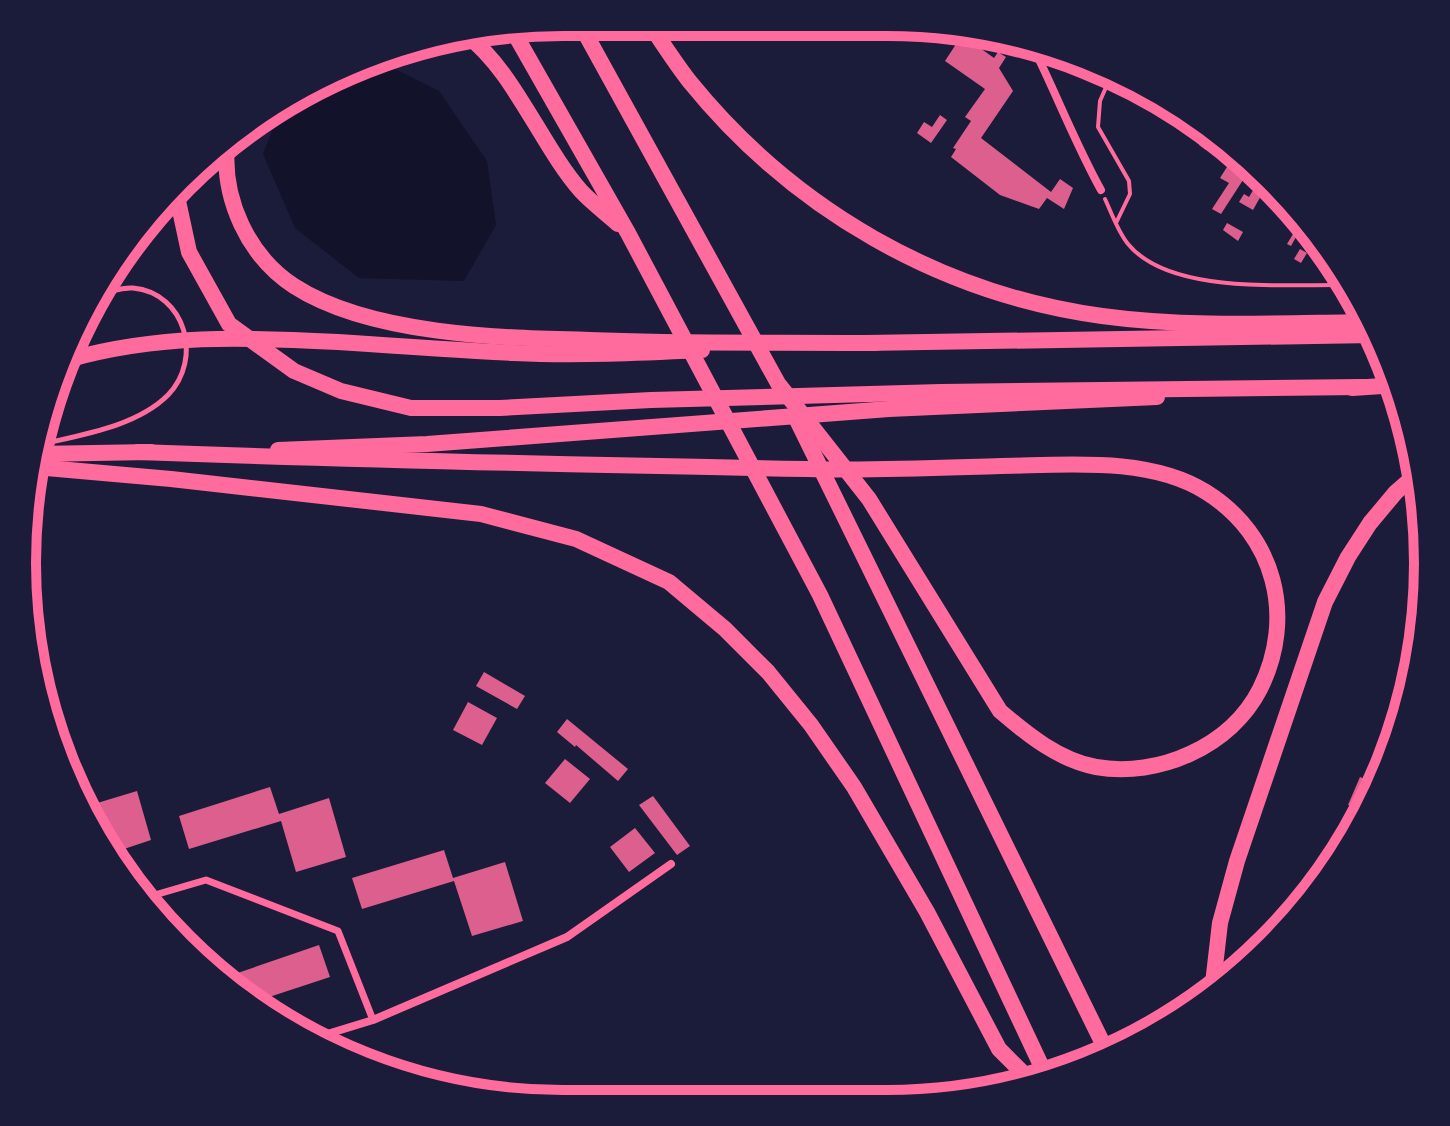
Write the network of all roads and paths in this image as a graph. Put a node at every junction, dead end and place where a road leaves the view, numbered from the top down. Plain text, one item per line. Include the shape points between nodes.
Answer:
1 (587, 36) edge
2 (658, 36) edge
3 (517, 38) edge
4 (477, 43) edge
5 (1039, 59) edge
6 (1107, 84) edge
7 (226, 159) edge
8 (1101, 190) joint
9 (178, 203) edge
10 (1116, 223) junction
11 (628, 233) junction
12 (1333, 284) edge
13 (112, 292) edge
14 (1356, 322) edge
15 (1362, 335) edge
16 (876, 343) junction
17 (78, 357) edge
18 (780, 386) junction
19 (1383, 386) edge
20 (1363, 387) junction
21 (50, 442) edge
22 (138, 452) junction
23 (48, 454) edge
24 (45, 468) edge
25 (1407, 482) edge
26 (671, 864) dead end
27 (154, 895) edge
28 (1214, 976) edge
29 (373, 1020) junction
30 (327, 1035) edge
31 (1103, 1044) edge
32 (1042, 1066) edge
33 (1022, 1072) edge

1 - 18 highway
2 - 14 highway via 738,135 793,184 861,233 945,275 1012,297 1101,316 1200,323
3 - 11 highway
4 - 11 highway via 580,190
5 - 8 street
6 - 10 path via 1098,127 1129,181 1130,194
7 - 16 highway via 234,208 269,267 324,303 381,320 529,338
8 - 10 path
9 - 20 highway via 189,252 229,324 294,371 341,391 411,408 941,392
10 - 12 path via 1128,244 1146,259 1202,281
11 - 32 highway via 820,595
13 - 21 lane via 132,288 159,295 176,311 185,327 181,378 146,411
15 - 16 highway
16 - 17 highway via 597,354 239,337 159,341
18 - 22 highway via 869,499 1000,711 1026,734 1060,755 1096,767 1135,768 1175,761 1240,720 1272,660 1278,631 1275,583 1262,546 1236,517 1206,492 1171,476 1109,465 812,470
18 - 31 highway
19 - 20 highway
20 - 22 highway via 889,409 359,448
22 - 23 highway
24 - 33 highway via 481,514 576,539 669,582 768,672 811,725 927,912 999,1049
25 - 28 highway via 1370,523 1325,602 1237,861 1220,923
26 - 29 street via 567,937
27 - 29 street via 206,880 338,931
29 - 30 street

